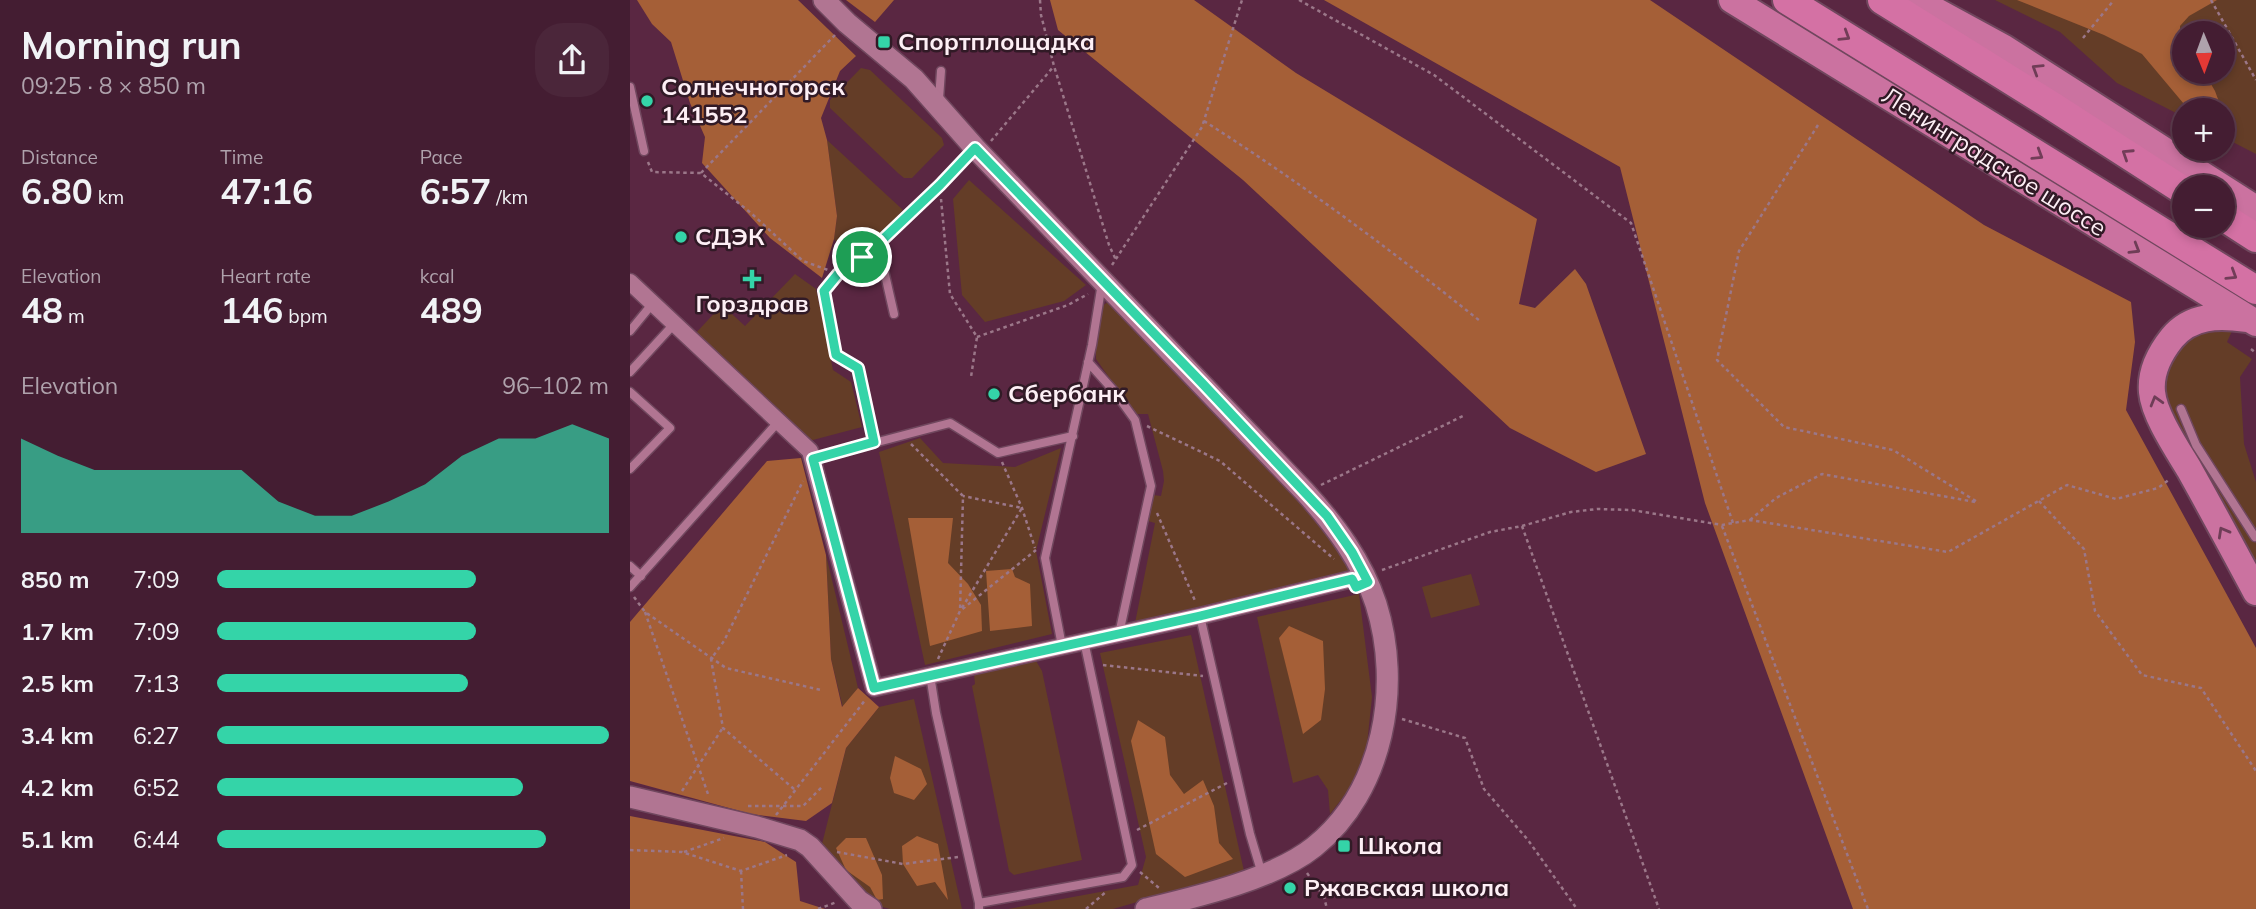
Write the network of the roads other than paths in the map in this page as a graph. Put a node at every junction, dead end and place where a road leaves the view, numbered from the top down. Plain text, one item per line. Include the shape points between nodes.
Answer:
1 (824, 0) edge
2 (1732, 0) edge
3 (1787, 0) edge
4 (1882, 0) edge
5 (1916, 0) edge
6 (941, 71) dead end
7 (630, 87) edge
8 (938, 106) junction
9 (975, 148) junction
10 (644, 151) dead end
11 (2172, 183) edge
12 (2242, 205) edge
13 (2256, 237) edge
14 (878, 244) junction
15 (1102, 280) junction
16 (630, 282) edge
17 (2256, 290) edge
18 (653, 303) junction
19 (894, 314) dead end
20 (2254, 322) edge
21 (676, 324) junction
22 (630, 331) edge
23 (1088, 362) junction
24 (630, 372) edge
25 (630, 392) edge
26 (2181, 409) dead end
27 (779, 421) junction
28 (1073, 436) junction
29 (874, 442) junction
30 (2190, 454) junction
31 (813, 459) junction
32 (630, 469) edge
33 (2255, 537) edge
34 (630, 566) edge
35 (640, 576) junction
36 (1361, 578) junction
37 (630, 589) edge
38 (2256, 592) edge
39 (1200, 616) junction
40 (1119, 634) junction
41 (1084, 641) junction
42 (1062, 646) junction
43 (930, 676) junction
44 (630, 797) edge
45 (1262, 874) junction
46 (979, 906) edge
47 (872, 909) edge
48 (1146, 909) edge

1 - 8 street
2 -> 20 main road, Ленинградское шоссе
3 -> 17 highway, Ленинградское шоссе
11 -> 4 highway
12 -> 5 main road via 2004,48
6 - 8 lane
7 - 10 lane
8 - 9 street
9 - 14 lane
9 - 15 street
12 - 13 highway
14 - 19 lane
14 - 29 lane via 838,274 824,291 836,355 858,368
15 - 23 lane
15 - 36 street via 1306,492 1340,533
16 - 18 street
18 - 21 street
18 - 22 lane
30 -> 20 main road via 2158,412 2152,395 2161,352 2175,334 2206,317
21 - 24 lane
21 - 27 street
23 - 28 lane
23 - 40 lane via 1135,420 1151,486
25 - 32 lane via 670,428
26 - 30 lane
27 - 31 street
27 - 35 lane
28 - 29 lane via 998,453 950,423
28 - 42 lane via 1045,558
29 - 31 lane
30 - 33 lane
38 -> 30 main road
31 - 43 street via 874,688
34 - 35 lane
35 - 37 lane
36 - 39 street
36 - 45 street via 1376,602 1387,665 1385,714 1376,756 1359,794 1331,832 1297,859
39 - 40 street
39 - 45 lane
40 - 41 street
41 - 42 street
41 - 46 lane via 1132,865 1123,877
42 - 43 street
43 - 46 lane
44 - 47 street via 800,840
45 - 48 street

